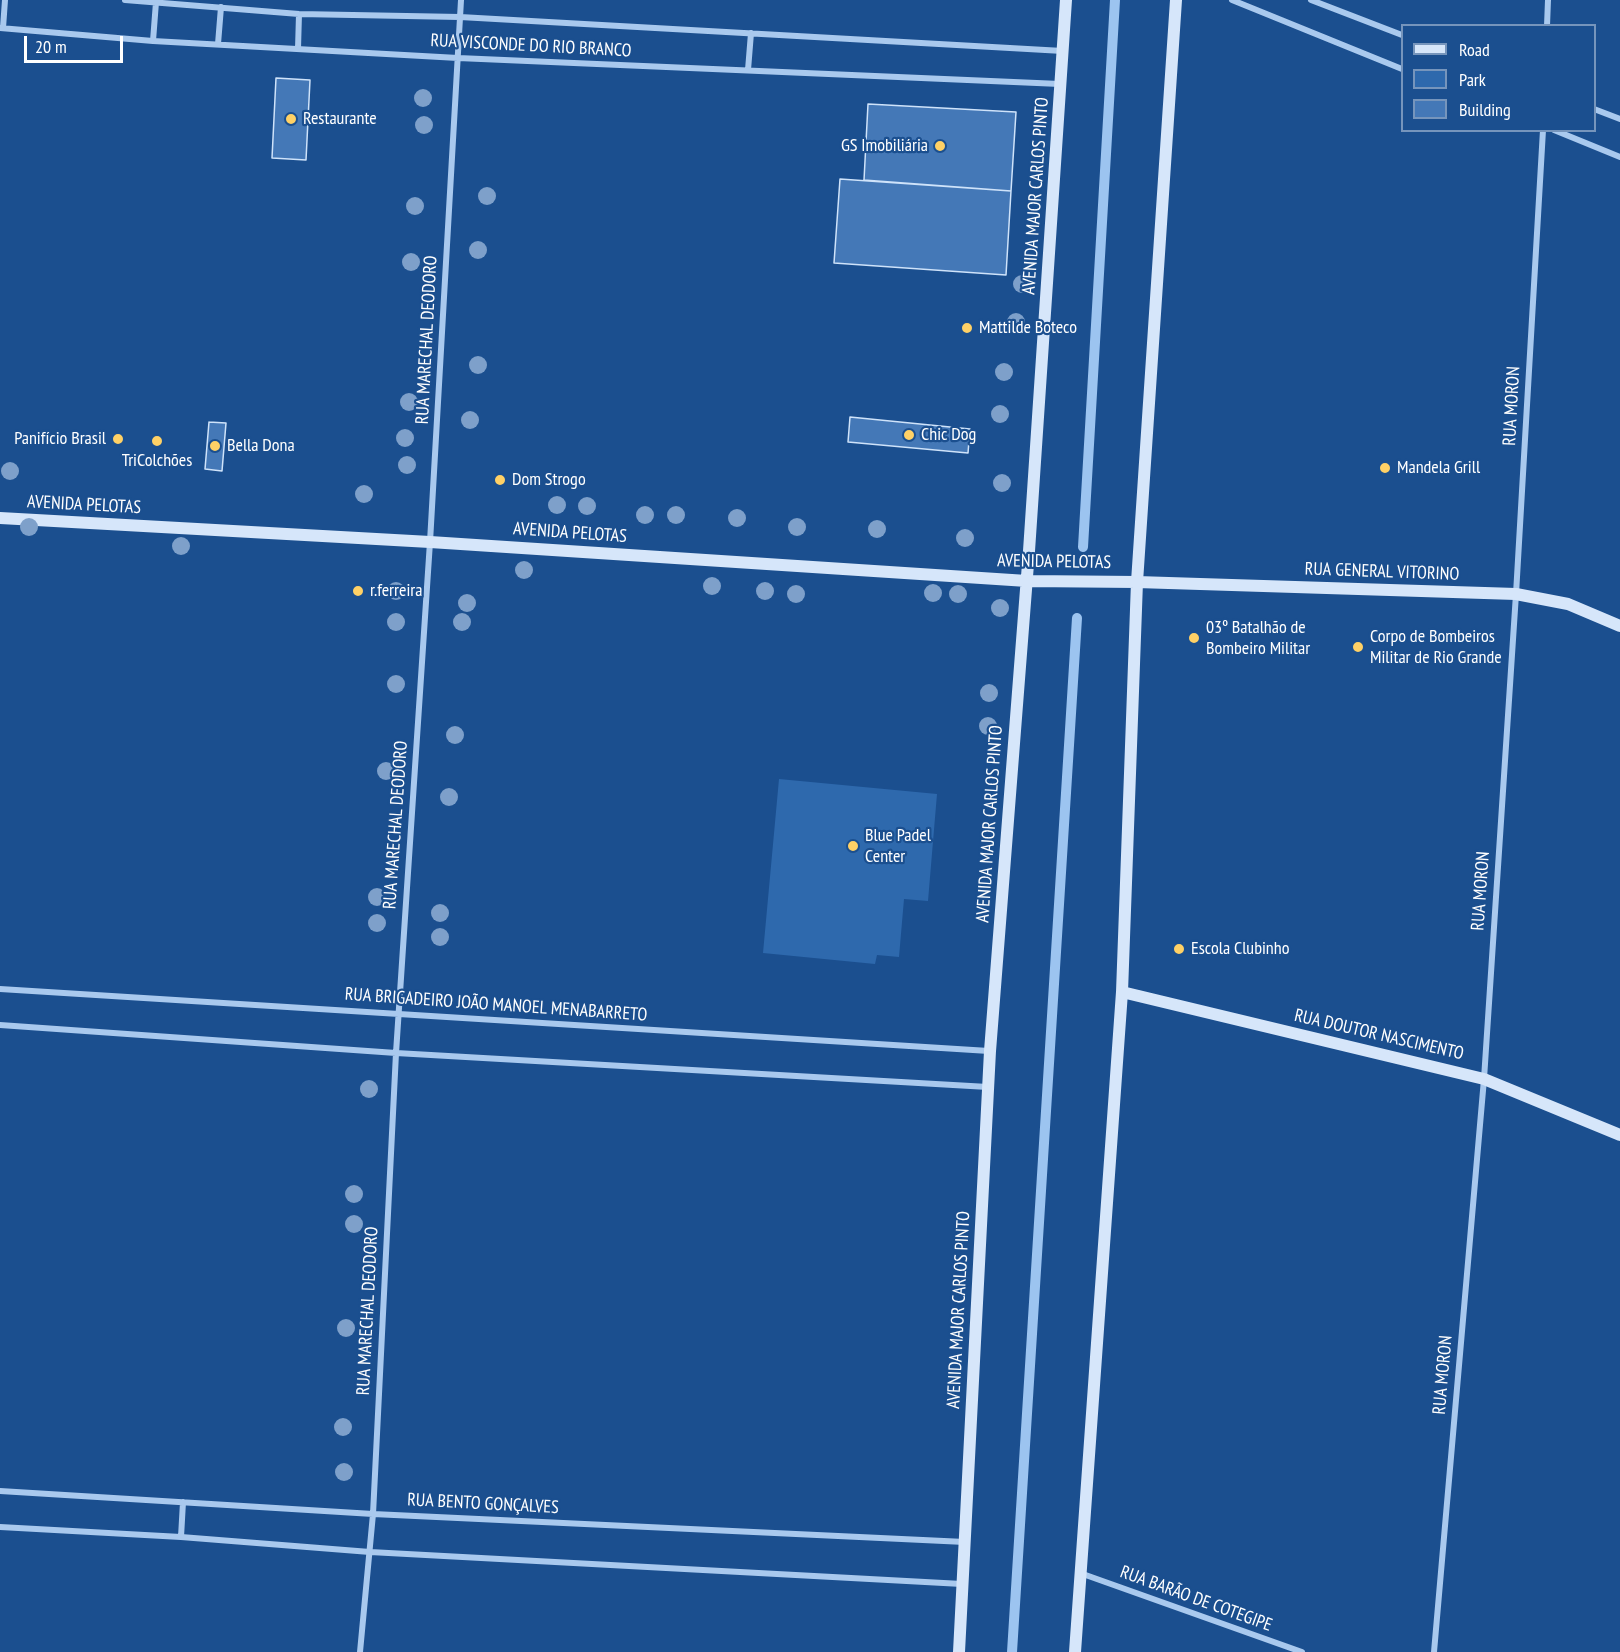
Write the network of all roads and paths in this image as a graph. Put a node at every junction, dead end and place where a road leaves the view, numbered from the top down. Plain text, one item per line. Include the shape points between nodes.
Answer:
1 (5, 0) edge
2 (125, 0) edge
3 (461, 0) edge
4 (1066, 0) edge
5 (1176, 0) edge
6 (1232, 0) edge
7 (1311, 0) edge
8 (1548, 0) edge
9 (156, 2) junction
10 (221, 7) junction
11 (299, 14) junction
12 (460, 17) junction
13 (1547, 24) edge
14 (1, 28) edge
15 (751, 33) junction
16 (1401, 35) edge
17 (153, 40) junction
18 (218, 44) junction
19 (298, 49) junction
20 (1064, 51) junction
21 (458, 58) junction
22 (1401, 69) edge
23 (748, 70) junction
24 (1062, 84) junction
25 (1596, 110) edge
26 (1620, 119) edge
27 (1543, 132) edge
28 (1559, 132) edge
29 (1620, 157) edge
30 (0, 518) edge
31 (430, 542) junction
32 (1027, 581) junction
33 (1137, 582) junction
34 (1516, 594) junction
35 (1620, 626) edge
36 (0, 988) edge
37 (1122, 992) junction
38 (398, 1014) junction
39 (0, 1025) edge
40 (990, 1051) junction
41 (396, 1053) junction
42 (1484, 1079) junction
43 (988, 1087) junction
44 (1620, 1135) edge
45 (0, 1491) edge
46 (183, 1502) junction
47 (373, 1514) junction
48 (0, 1527) edge
49 (181, 1537) junction
50 (965, 1542) junction
51 (370, 1552) junction
52 (1080, 1574) junction
53 (962, 1584) junction
54 (360, 1652) edge
55 (959, 1652) edge
56 (1075, 1652) edge
57 (1302, 1652) edge
58 (1434, 1652) edge

1 - 14 street
2 - 9 street, RUA VISCONDE DO RIO BRANCO
3 - 12 street, RUA MARECHAL DEODORO
4 - 20 street, AVENIDA MAJOR CARLOS PINTO
5 - 33 street
6 - 22 street
7 - 16 street
8 - 13 street
9 - 10 street, RUA VISCONDE DO RIO BRANCO
9 - 17 street
10 - 11 street, RUA VISCONDE DO RIO BRANCO
10 - 18 street
11 - 12 street, RUA VISCONDE DO RIO BRANCO
11 - 19 street
12 - 15 street, RUA VISCONDE DO RIO BRANCO
12 - 21 street, RUA MARECHAL DEODORO
14 - 17 street, RUA VISCONDE DO RIO BRANCO
15 - 20 street, RUA VISCONDE DO RIO BRANCO
15 - 23 street
17 - 18 street, RUA VISCONDE DO RIO BRANCO
18 - 19 street, RUA VISCONDE DO RIO BRANCO
19 - 21 street, RUA VISCONDE DO RIO BRANCO
20 - 24 street, AVENIDA MAJOR CARLOS PINTO
21 - 23 street, RUA VISCONDE DO RIO BRANCO
21 - 31 street, RUA MARECHAL DEODORO
23 - 24 street, RUA VISCONDE DO RIO BRANCO
24 - 32 street, AVENIDA MAJOR CARLOS PINTO
25 - 26 street
27 - 34 street, RUA MORON
28 - 29 street
30 - 31 street, AVENIDA PELOTAS
31 - 32 street, AVENIDA PELOTAS
31 - 38 street, RUA MARECHAL DEODORO
32 - 33 street, AVENIDA PELOTAS
32 - 40 street, AVENIDA MAJOR CARLOS PINTO
33 - 34 street, RUA GENERAL VITORINO
33 - 37 street
34 - 35 street, RUA GENERAL VITORINO via 1568,604
34 - 42 street, RUA MORON
36 - 38 street, RUA BRIGADEIRO JOÃO MANOEL MENABARRETO
37 - 42 street, RUA DOUTOR NASCIMENTO
37 - 52 street
38 - 40 street, RUA BRIGADEIRO JOÃO MANOEL MENABARRETO
38 - 41 street, RUA MARECHAL DEODORO
39 - 41 street
40 - 43 street, AVENIDA MAJOR CARLOS PINTO
41 - 43 street
41 - 47 street, RUA MARECHAL DEODORO
42 - 44 street, RUA DOUTOR NASCIMENTO
42 - 58 street, RUA MORON
43 - 50 street, AVENIDA MAJOR CARLOS PINTO
45 - 46 street, RUA BENTO GONÇALVES
46 - 47 street, RUA BENTO GONÇALVES
46 - 49 street
47 - 50 street, RUA BENTO GONÇALVES
47 - 51 street, RUA MARECHAL DEODORO
48 - 49 street
49 - 51 street
50 - 53 street, AVENIDA MAJOR CARLOS PINTO
51 - 53 street
51 - 54 street, RUA MARECHAL DEODORO
52 - 56 street
52 - 57 street, RUA BARÃO DE COTEGIPE
53 - 55 street, AVENIDA MAJOR CARLOS PINTO

